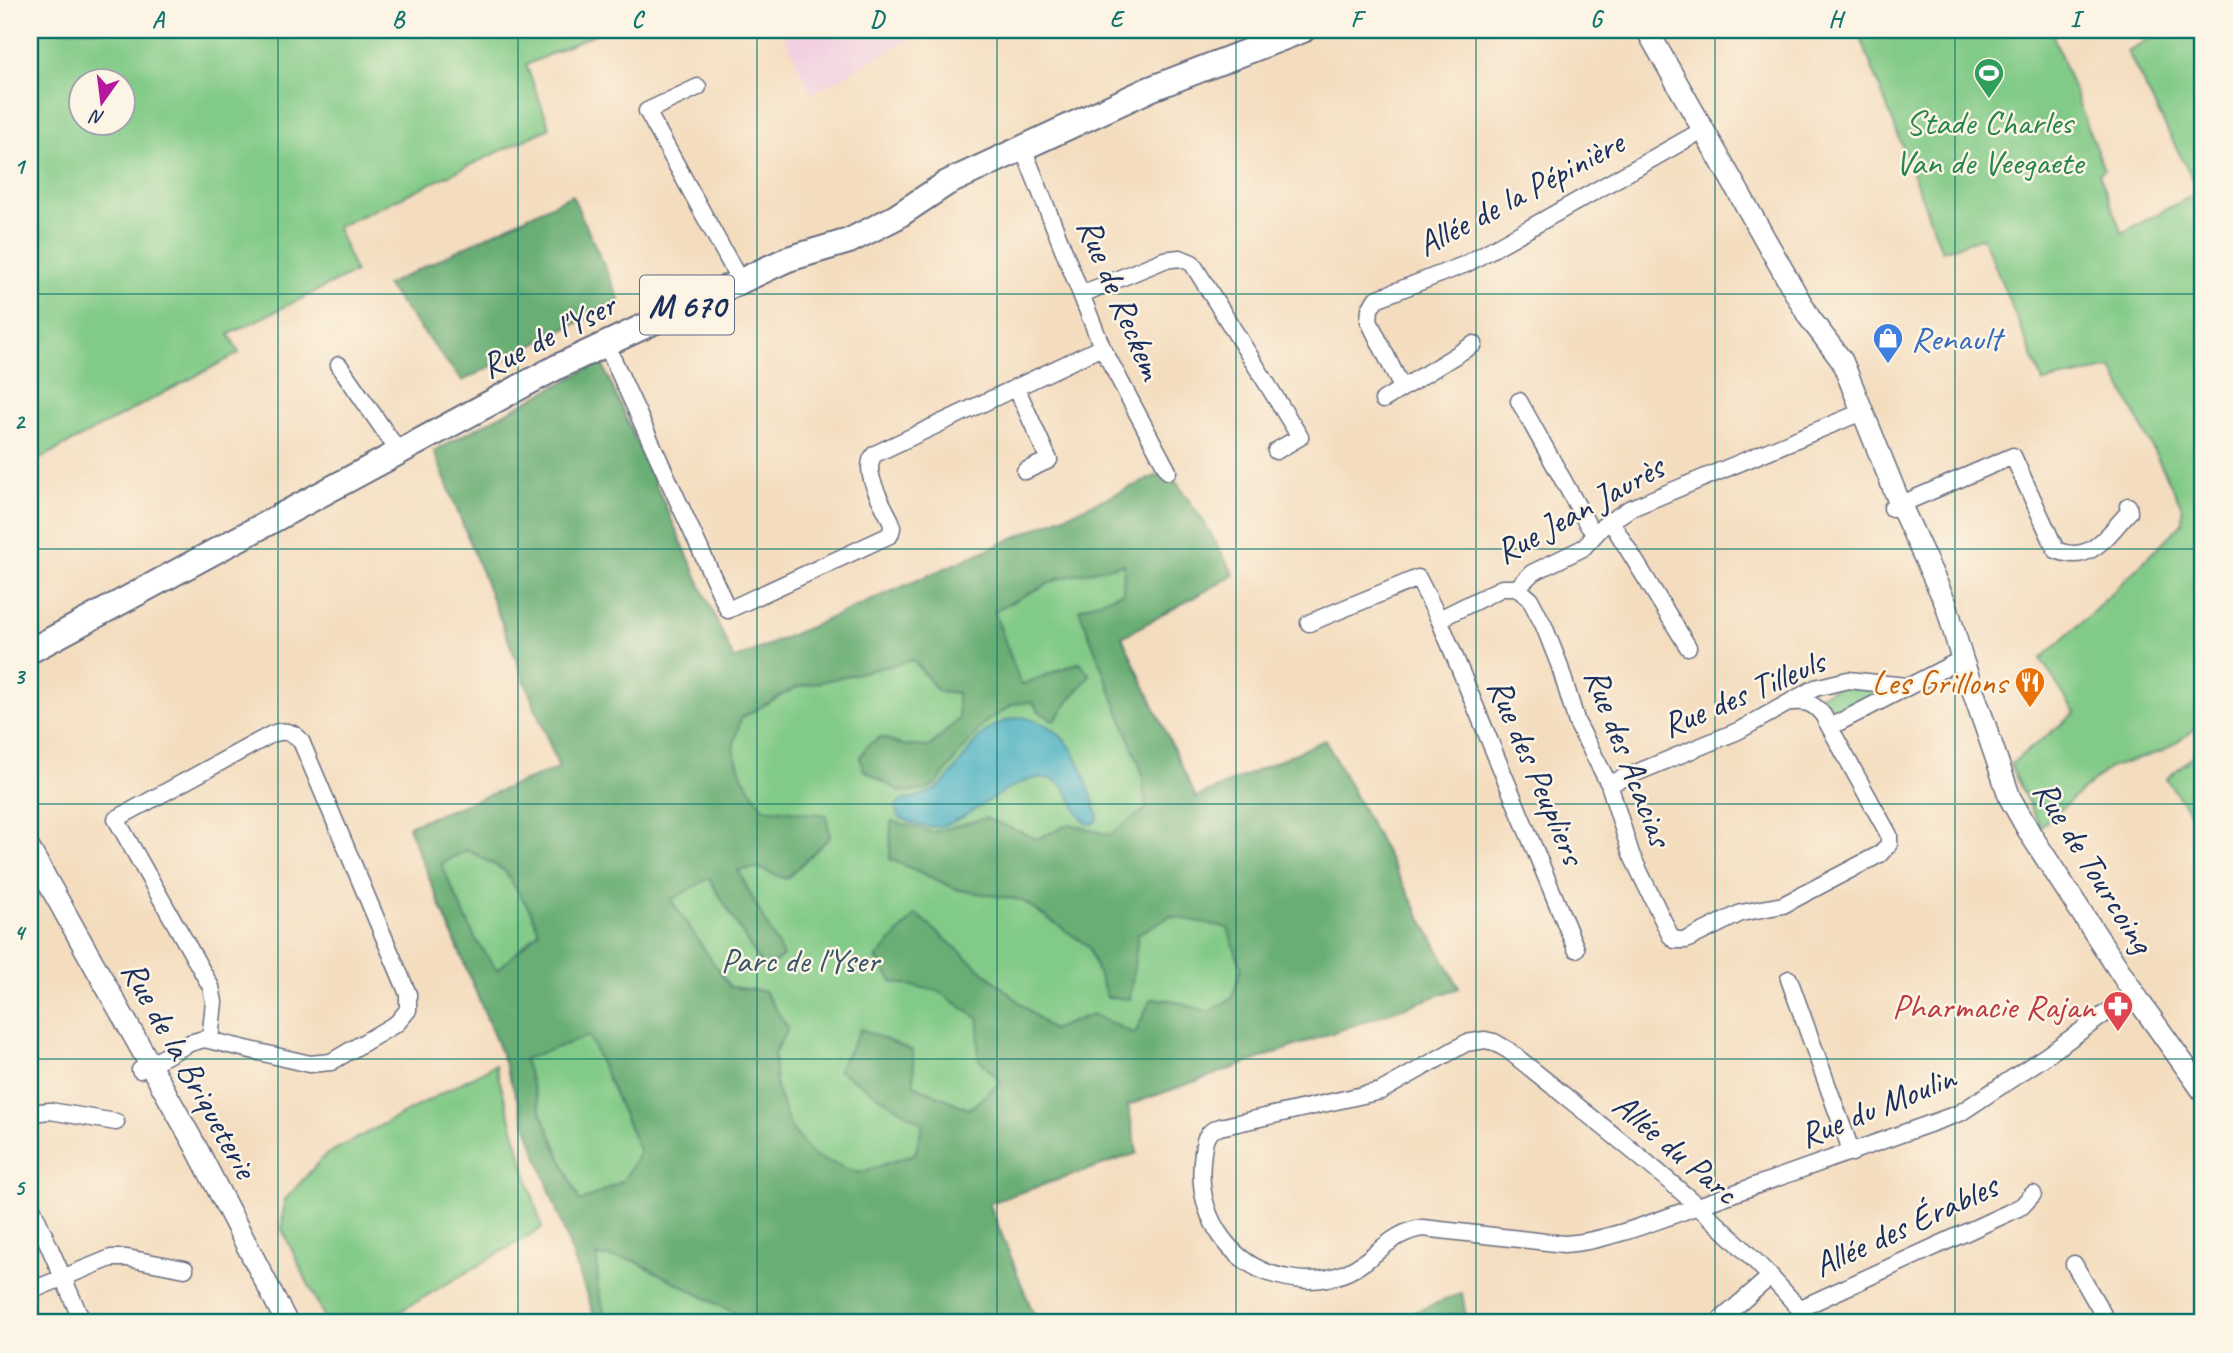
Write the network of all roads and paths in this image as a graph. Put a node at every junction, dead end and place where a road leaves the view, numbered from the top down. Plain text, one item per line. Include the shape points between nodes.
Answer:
1 (1303, 30) edge
2 (1647, 30) edge
3 (698, 87) dead end
4 (1703, 130) junction
5 (1023, 148) junction
6 (740, 281) junction
7 (1082, 294) junction
8 (606, 344) junction
9 (1474, 344) dead end
10 (1102, 347) junction
11 (339, 365) dead end
12 (1016, 387) junction
13 (1402, 388) junction
14 (1383, 400) dead end
15 (1520, 401) dead end
16 (1857, 414) junction
17 (399, 452) junction
18 (1276, 452) dead end
19 (1025, 471) dead end
20 (1168, 471) dead end
21 (1896, 506) junction
22 (2128, 506) dead end
23 (1610, 520) junction
24 (1595, 534) junction
25 (1517, 588) junction
26 (1439, 619) junction
27 (1309, 623) dead end
28 (1688, 647) dead end
29 (30, 651) edge
30 (1962, 659) junction
31 (1906, 686) junction
32 (1793, 702) junction
33 (1829, 727) junction
34 (1609, 784) junction
35 (30, 850) edge
36 (30, 878) edge
37 (1576, 949) dead end
38 (1789, 979) dead end
39 (2134, 993) junction
40 (210, 1040) junction
41 (145, 1067) junction
42 (2203, 1091) edge
43 (30, 1113) edge
44 (116, 1122) dead end
45 (1204, 1140) joint
46 (1852, 1153) junction
47 (2033, 1194) dead end
48 (30, 1203) edge
49 (1699, 1206) junction
50 (2074, 1264) dead end
51 (185, 1269) dead end
52 (1771, 1276) junction
53 (63, 1277) junction
54 (30, 1291) edge
55 (1799, 1309) junction
56 (276, 1322) edge
57 (83, 1323) edge
58 (1717, 1323) edge
59 (1811, 1323) edge
60 (2108, 1323) edge

1 - 5 main road, Rue de l'Yser / M 670 via 1179,76
2 - 4 main road, Rue de Tourcoing
3 - 6 street via 647,111
4 - 13 street, Allée de la Pépinière via 1473,261 1376,299 1369,321
4 - 16 main road, Rue de Tourcoing via 1809,317
5 - 6 main road, Rue de l'Yser / M 670 via 947,183 849,241 788,258
5 - 7 street, Rue de Reckem
6 - 8 main road, Rue de l'Yser / M 670
7 - 10 street, Rue de Reckem
7 - 18 street via 1164,260 1180,258 1192,263 1300,437
8 - 12 street via 727,610 887,537 892,525 870,474 872,457
8 - 17 main road, Rue de l'Yser / M 670
9 - 13 street
10 - 12 street
10 - 20 street, Rue de Reckem
11 - 17 street
12 - 19 street via 1049,460
13 - 14 street
15 - 24 street
16 - 21 main road, Rue de Tourcoing
16 - 23 street, Rue Jean Jaurès
17 - 29 main road, Rue de l'Yser / M 670
21 - 22 street via 2013,456 2056,550 2077,555 2093,550 2129,512
21 - 30 main road, Rue de Tourcoing via 1933,604
23 - 24 street, Rue Jean Jaurès
23 - 28 street
24 - 25 street, Rue Jean Jaurès via 1577,552 1532,573
25 - 26 street, Rue Jean Jaurès via 1502,588
25 - 34 street, Rue des Acacias via 1530,599 1544,626 1577,723
26 - 27 street via 1418,578
26 - 37 street, Rue des Peupliers
30 - 31 street, Rue des Tilleuls
30 - 39 main road, Rue de Tourcoing via 2002,779 2019,815
31 - 32 street, Rue des Tilleuls via 1842,681 1815,688
31 - 33 street, Rue des Tilleuls
32 - 33 street via 1816,706
32 - 34 street, Rue des Tilleuls via 1738,732
33 - 34 street, Rue des Acacias via 1889,835 1886,848 1783,905 1741,913 1686,940 1675,940 1664,924 1632,854
35 - 41 main road, Rue de la Briqueterie
36 - 41 main road, Rue de la Briqueterie
38 - 46 street
39 - 42 main road, Rue de Tourcoing
39 - 46 street, Rue du Moulin via 1960,1113
40 - 40 street via 324,1064 397,1023 408,1010 408,994 302,741 288,732 272,734 116,819 211,987
40 - 41 street via 190,1043
41 - 56 main road, Rue de la Briqueterie via 245,1240
43 - 44 street via 50,1111
45 - 49 street, Allée du Parc via 1220,1127 1381,1091 1466,1043 1485,1040 1508,1050
45 - 49 street, Rue du Moulin via 1202,1193 1214,1226 1243,1260 1285,1278 1322,1280 1346,1273 1395,1236 1413,1229 1564,1244 1586,1242
46 - 49 street, Rue du Moulin
47 - 55 street, Allée des Érables via 2008,1213
48 - 53 street
49 - 52 street, Allée du Parc
50 - 60 street
51 - 53 street via 119,1257
52 - 55 street, Allée du Parc
52 - 58 street
53 - 54 street
53 - 57 street
55 - 59 street, Allée du Parc

